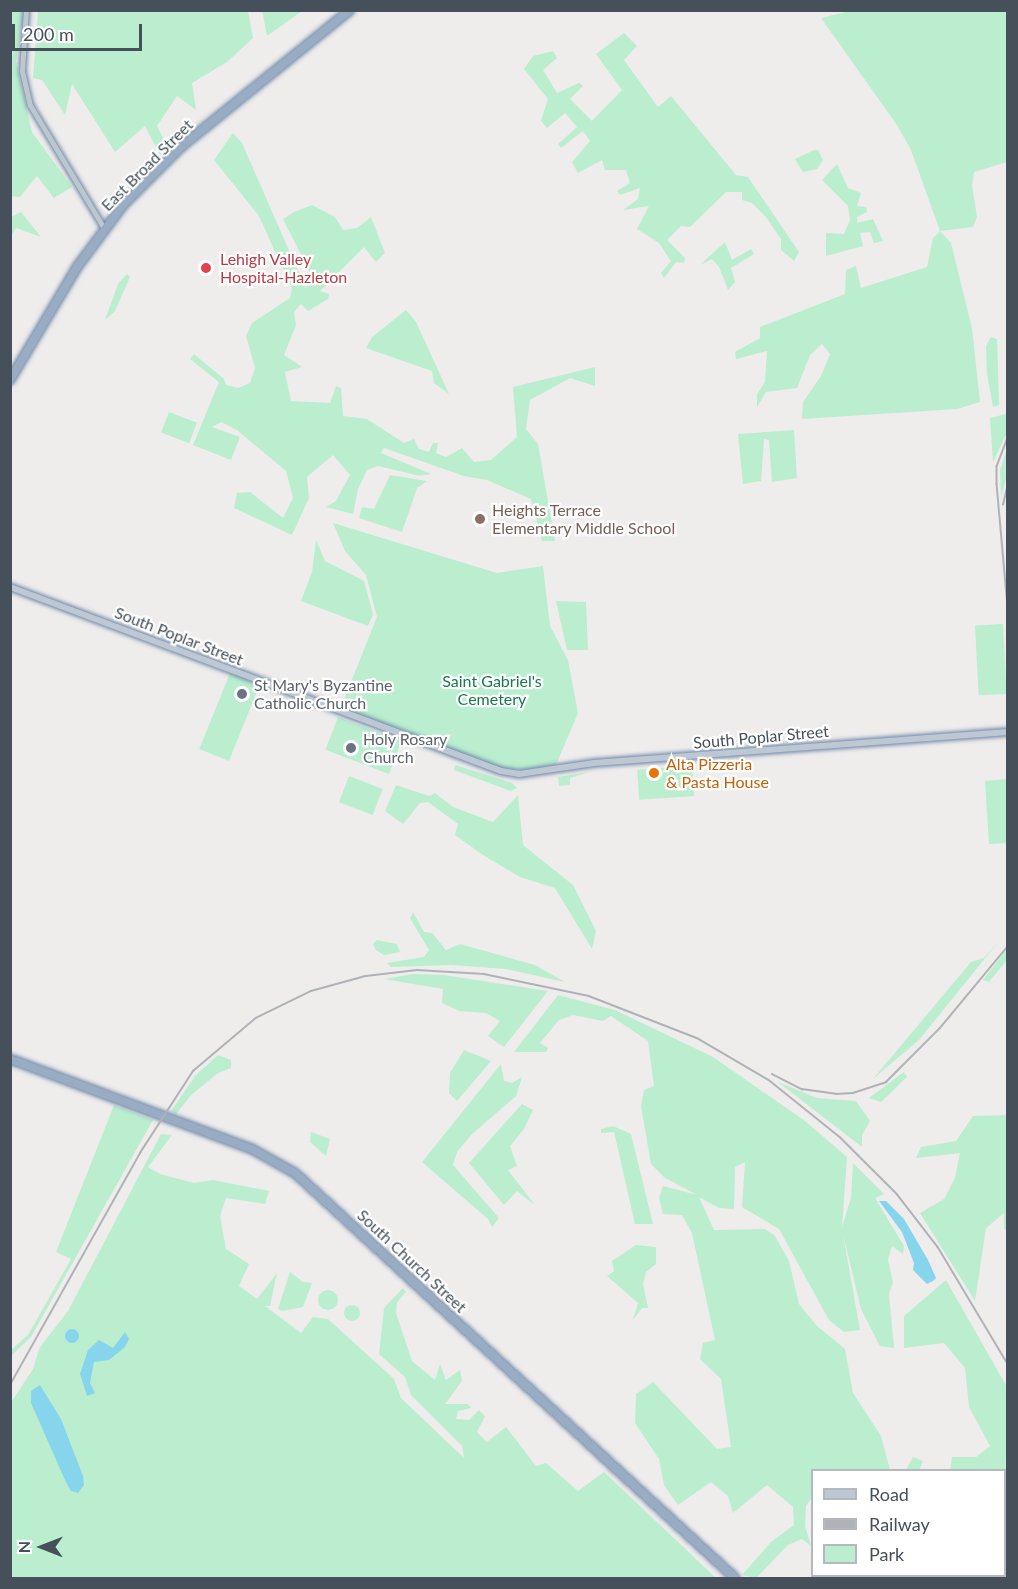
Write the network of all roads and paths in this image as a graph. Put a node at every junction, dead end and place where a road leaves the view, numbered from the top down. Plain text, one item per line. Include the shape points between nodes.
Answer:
1 (26, 10) edge
2 (350, 10) edge
3 (104, 228) junction
4 (10, 380) edge
5 (10, 587) edge
6 (1008, 732) edge
7 (10, 1059) edge
8 (735, 1578) edge

1 - 3 street via 22,71 30,105
2 - 3 highway, East Broad Street via 182,146
3 - 4 highway, East Broad Street
5 - 6 main road, South Poplar Street via 501,771 519,774 594,763
7 - 8 highway, South Church Street via 252,1149 295,1173

